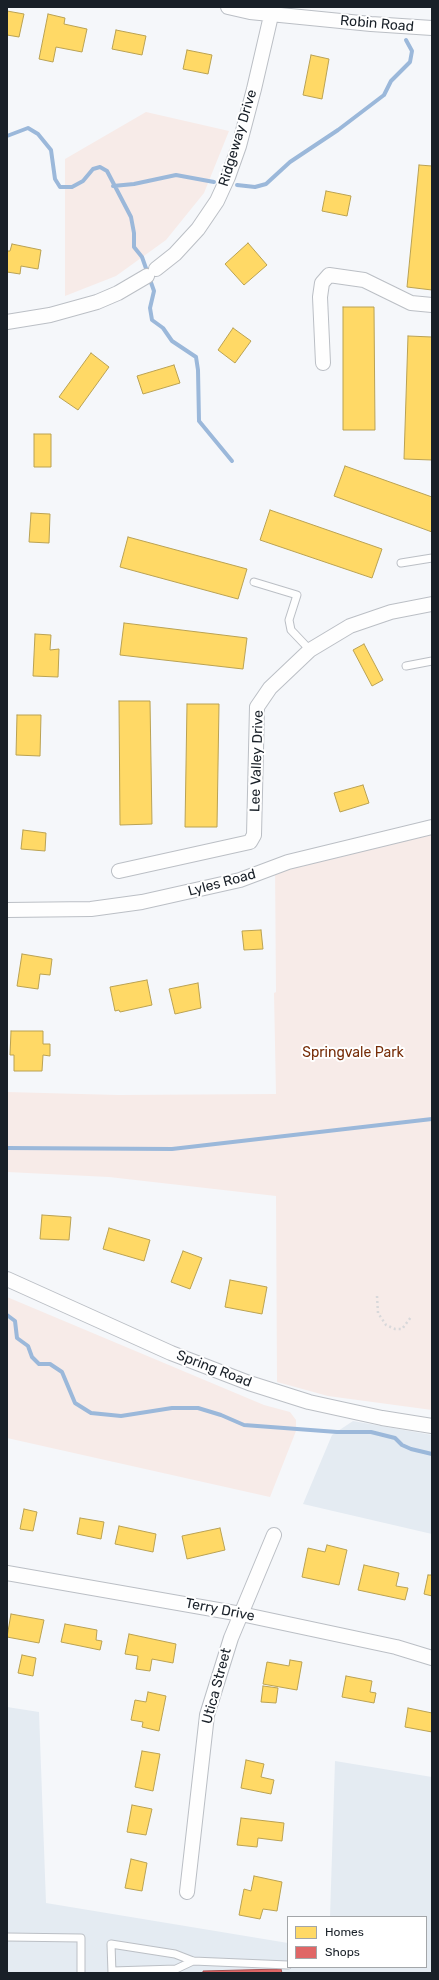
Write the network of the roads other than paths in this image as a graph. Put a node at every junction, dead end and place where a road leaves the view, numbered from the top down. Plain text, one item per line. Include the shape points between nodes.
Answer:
1 (228, 7) edge
2 (272, 10) edge
3 (432, 28) edge
4 (432, 305) edge
5 (7, 322) edge
6 (323, 363) dead end
7 (432, 558) edge
8 (401, 563) dead end
9 (254, 582) dead end
10 (432, 604) edge
11 (310, 650) junction
12 (432, 661) edge
13 (406, 666) dead end
14 (432, 827) edge
15 (119, 871) dead end
16 (7, 910) edge
17 (7, 1279) edge
18 (432, 1426) edge
19 (274, 1535) dead end
20 (7, 1572) edge
21 (241, 1614) junction
22 (432, 1658) edge
23 (187, 1892) dead end
24 (7, 1937) edge
25 (193, 1962) junction
26 (287, 1966) edge
27 (112, 1972) edge
28 (81, 1973) edge

1 - 2 street, Robin Road via 250,12
2 - 3 street, Robin Road via 372,24
2 - 5 street, Ridgeway Drive via 239,146 217,201 198,229 175,254 118,293 97,302 57,313
4 - 6 street via 411,303 364,280 328,275 322,283 320,296
7 - 8 lane
9 - 11 lane via 298,595 289,620 291,630
10 - 11 street, Lee Valley Drive via 391,612 350,626
11 - 15 street, Lee Valley Drive via 270,688 257,707 254,835 250,842
12 - 13 lane
14 - 16 street, Lyles Road via 288,862 240,880 142,902 91,909
17 - 18 street, Spring Road via 171,1353 249,1383 309,1402
19 - 21 street, Utica Street
20 - 21 street, Terry Drive
21 - 22 street, Terry Drive via 396,1647
21 - 23 street, Utica Street via 207,1715
24 - 28 lane via 81,1938
25 - 26 lane
25 - 27 lane via 176,1969
25 - 27 lane via 175,1954 111,1944

